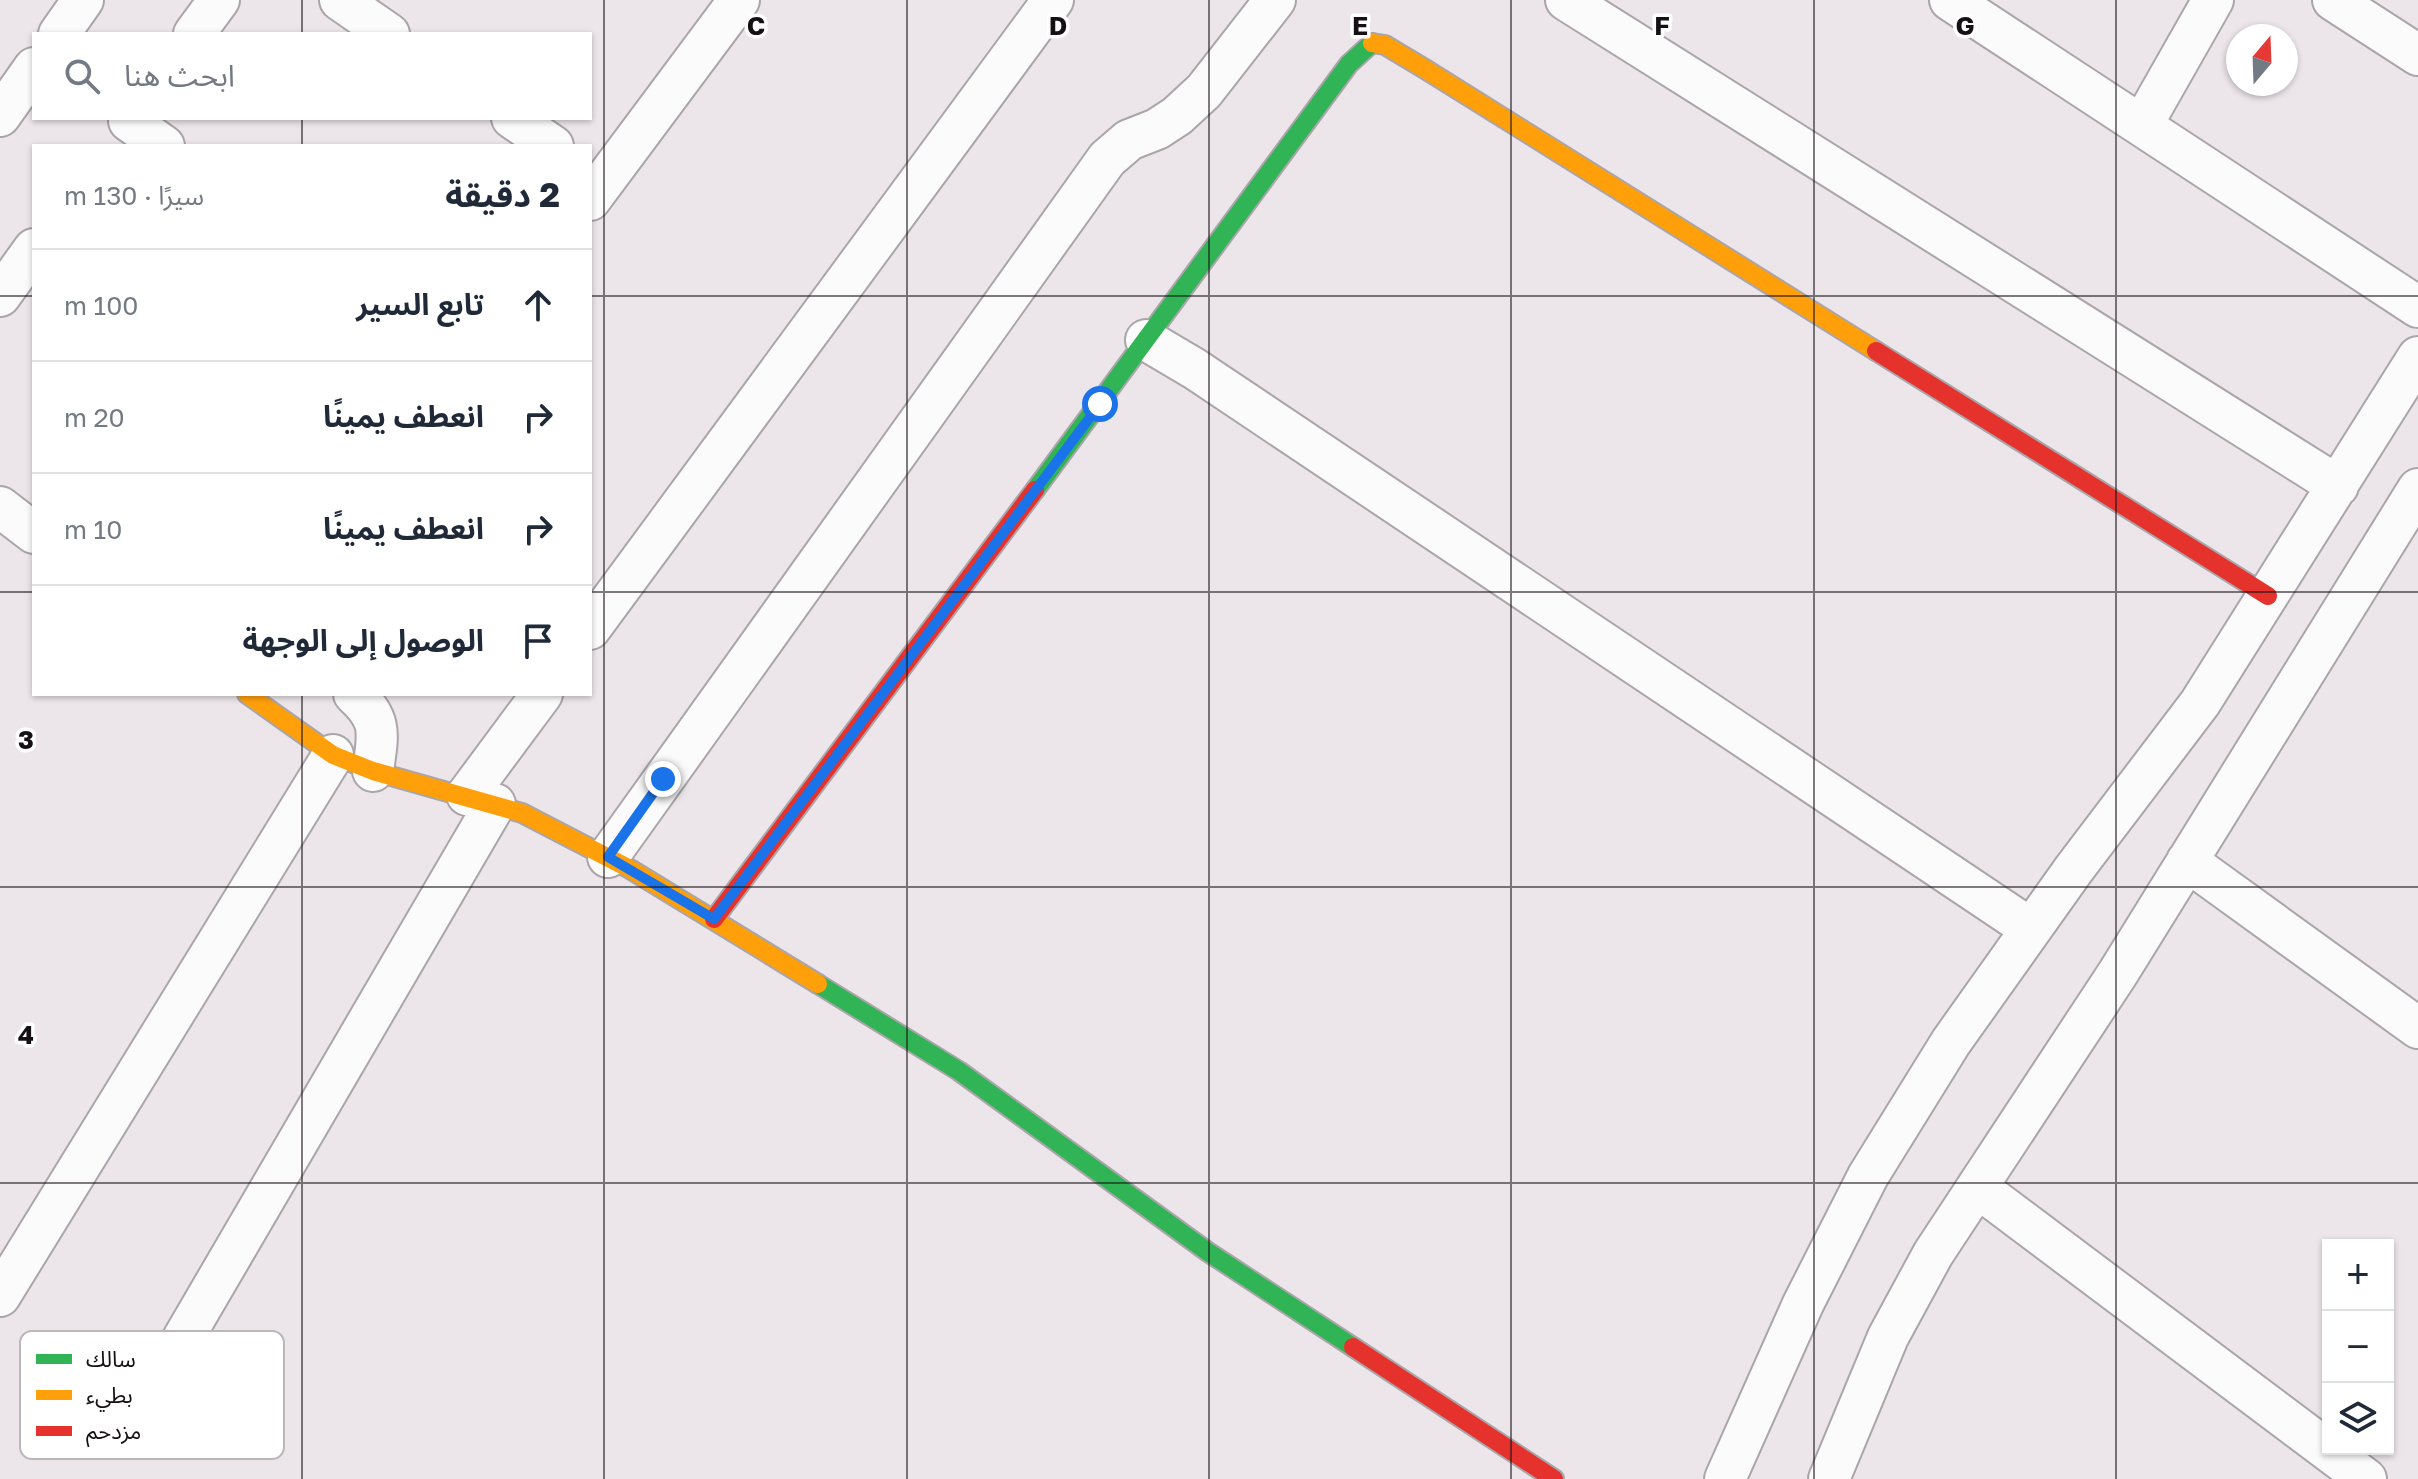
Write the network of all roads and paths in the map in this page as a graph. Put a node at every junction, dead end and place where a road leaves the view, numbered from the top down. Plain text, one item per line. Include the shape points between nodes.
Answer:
1 (83, 0) edge
2 (219, 0) edge
3 (340, 0) edge
4 (739, 0) edge
5 (1053, 0) edge
6 (1275, 0) edge
7 (1566, 0) edge
8 (1950, 0) edge
9 (2213, 0) edge
10 (2333, 0) edge
11 (60, 32) edge
12 (195, 32) edge
13 (386, 32) edge
14 (2418, 55) edge
15 (32, 71) edge
16 (0, 116) edge
17 (515, 120) edge
18 (2142, 125) junction
19 (123, 128) edge
20 (159, 144) edge
21 (550, 144) edge
22 (595, 184) edge
23 (32, 252) edge
24 (0, 296) edge
25 (2418, 307) edge
26 (1146, 340) junction
27 (2418, 357) edge
28 (2338, 486) junction
29 (2417, 493) edge
30 (0, 507) edge
31 (32, 531) edge
32 (2268, 596) junction
33 (592, 626) edge
34 (250, 696) edge
35 (356, 696) edge
36 (541, 696) edge
37 (333, 755) junction
38 (373, 771) junction
39 (481, 800) junction
40 (608, 857) junction
41 (2187, 861) junction
42 (714, 919) junction
43 (2031, 929) junction
44 (2418, 1028) edge
45 (1977, 1187) junction
46 (0, 1296) edge
47 (185, 1331) edge
48 (1554, 1479) edge
49 (1725, 1479) edge
50 (1829, 1479) edge
51 (2366, 1479) edge

1 - 11 street
2 - 12 street
3 - 13 street
4 - 22 street
5 - 33 street
6 - 40 street via 1204,91 1177,116 1129,140 1107,159
7 - 28 street
8 - 18 street
9 - 18 street
10 - 14 street
15 - 16 street
17 - 21 street
18 - 25 street
19 - 20 street
23 - 24 street
26 - 32 street via 1349,64 1366,46 1379,43
26 - 42 street
26 - 43 street
27 - 28 street
28 - 32 street
29 - 41 street
30 - 31 street
32 - 43 street via 2200,703
34 - 37 street
35 - 38 street via 378,724
36 - 39 street
37 - 38 street
37 - 46 street
38 - 39 street
39 - 40 street via 522,813
39 - 47 street
40 - 42 street
41 - 44 street
41 - 45 street
42 - 48 street via 959,1071 1208,1252
43 - 49 street via 1951,1042 1868,1176 1803,1304
45 - 50 street via 1888,1337
45 - 51 street

